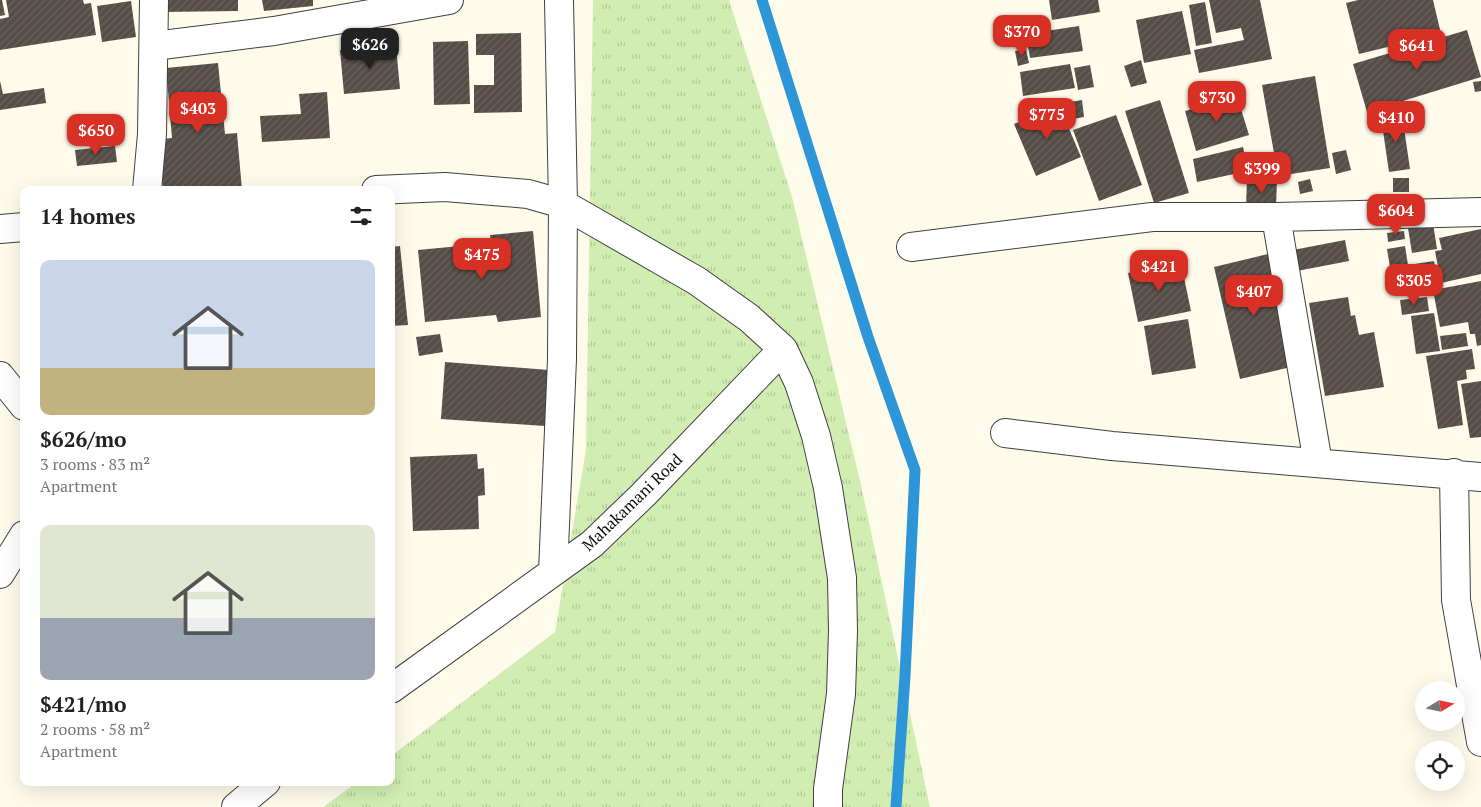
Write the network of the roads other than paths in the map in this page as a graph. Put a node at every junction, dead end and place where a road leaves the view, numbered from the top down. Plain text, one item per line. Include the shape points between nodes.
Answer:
1 (154, 0) edge
2 (449, 0) edge
3 (558, 0) edge
4 (154, 46) junction
5 (147, 186) edge
6 (395, 189) edge
7 (563, 204) junction
8 (1481, 212) edge
9 (1276, 217) junction
10 (20, 227) edge
11 (0, 229) edge
12 (911, 247) dead end
13 (783, 349) junction
14 (0, 376) edge
15 (20, 401) edge
16 (1005, 433) dead end
17 (1318, 463) junction
18 (1454, 473) junction
19 (1481, 477) edge
20 (20, 542) edge
21 (553, 572) junction
22 (0, 574) edge
23 (395, 686) edge
24 (1481, 742) edge
25 (261, 786) edge
26 (236, 807) edge
27 (828, 807) edge

1 - 4 street
2 - 4 street via 274,31
3 - 7 street
4 - 5 street
6 - 7 street via 445,186 528,194
7 - 13 street via 697,281 748,318
7 - 21 street via 562,359
8 - 9 street
9 - 12 street via 1152,217
9 - 17 street
10 - 11 street
13 - 21 street, Mahakamani Road via 644,494 592,544
13 - 27 street via 799,383 816,436 830,498 842,578 841,694
14 - 15 street
16 - 17 street via 1112,446
17 - 18 street
18 - 19 street
18 - 24 street via 1456,600
20 - 22 street
21 - 23 street, Mahakamani Road
25 - 26 street

